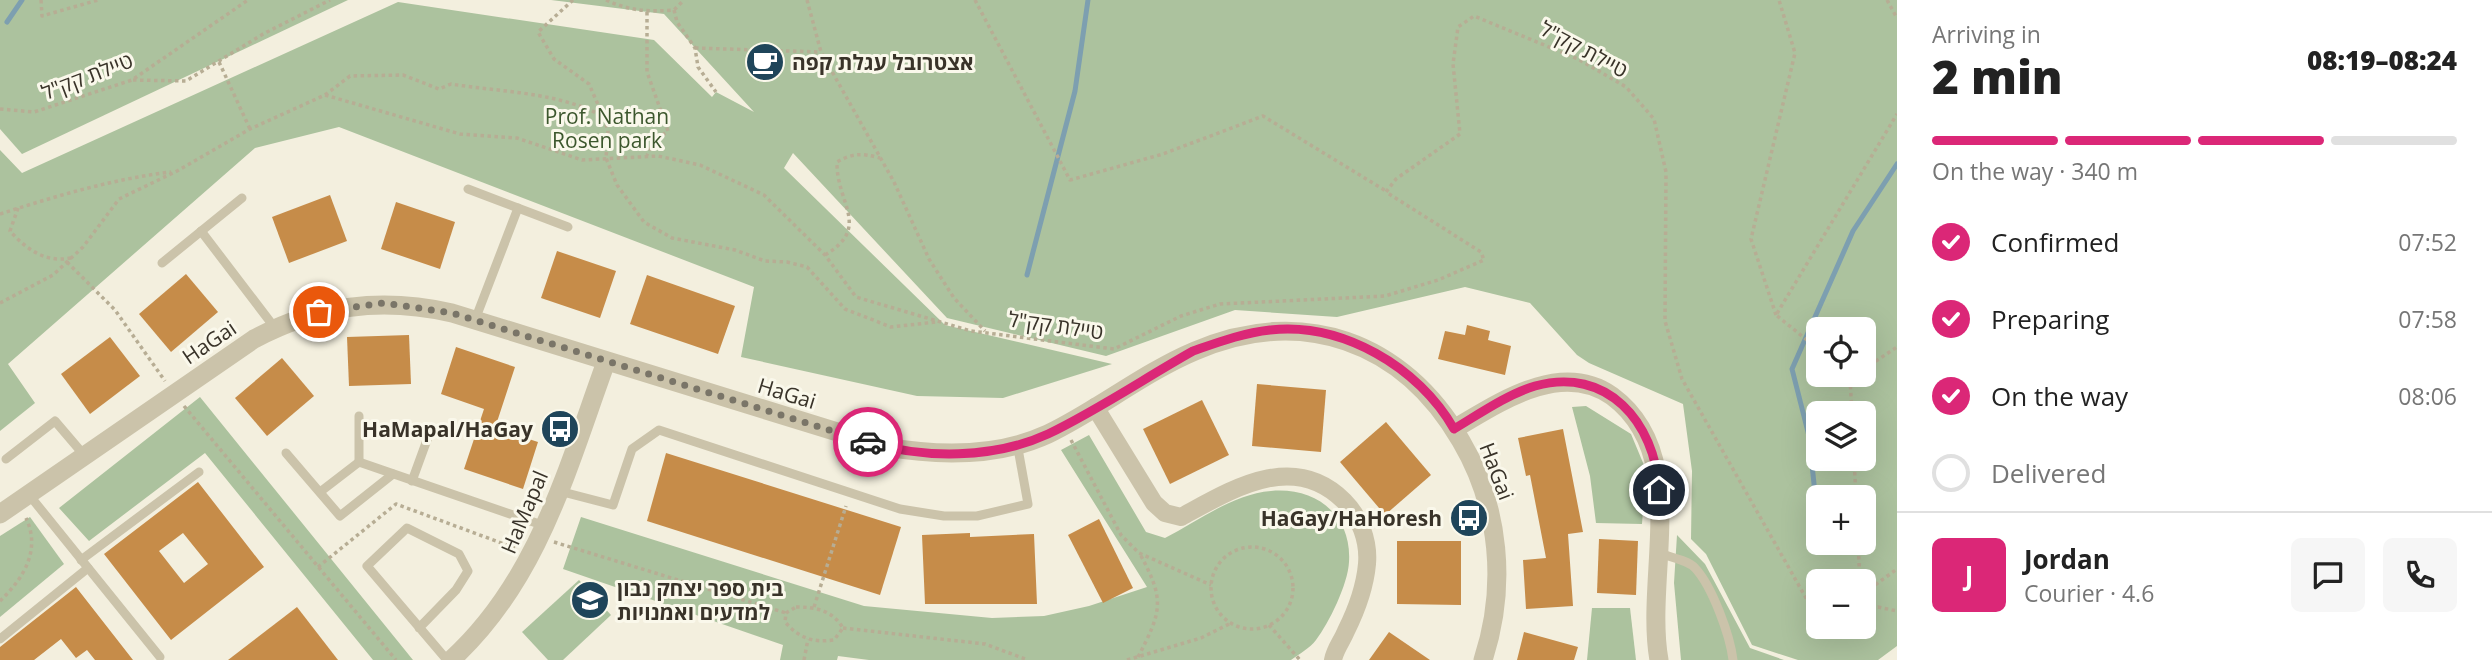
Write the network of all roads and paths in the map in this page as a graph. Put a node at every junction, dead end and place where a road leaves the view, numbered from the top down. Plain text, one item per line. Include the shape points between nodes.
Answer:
1 (41, 0) edge
2 (98, 0) edge
3 (248, 0) edge
4 (330, 0) edge
5 (573, 0) edge
6 (606, 0) edge
7 (684, 0) edge
8 (807, 0) edge
9 (975, 0) edge
10 (1779, 0) edge
11 (1887, 0) edge
12 (674, 10) junction
13 (647, 12) junction
14 (1897, 18) edge
15 (695, 48) junction
16 (821, 52) junction
17 (219, 62) junction
18 (132, 80) junction
19 (716, 92) dead end
20 (325, 95) junction
21 (0, 110) edge
22 (1897, 114) edge
23 (604, 117) junction
24 (250, 129) junction
25 (647, 156) junction
26 (607, 158) junction
27 (881, 159) junction
28 (177, 171) junction
29 (468, 189) dead end
30 (1386, 192) junction
31 (242, 198) dead end
32 (18, 208) junction
33 (518, 208) junction
34 (0, 214) edge
35 (568, 227) dead end
36 (201, 231) junction
37 (825, 255) junction
38 (72, 257) junction
39 (67, 262) junction
40 (162, 263) dead end
41 (0, 303) edge
42 (1776, 315) junction
43 (475, 320) junction
44 (938, 321) junction
45 (275, 328) junction
46 (986, 332) junction
47 (1806, 339) edge
48 (1897, 347) edge
49 (1876, 361) edge
50 (606, 362) junction
51 (174, 394) junction
52 (1095, 407) junction
53 (359, 416) dead end
54 (1063, 425) junction
55 (431, 429) dead end
56 (1454, 429) junction
57 (1017, 443) junction
58 (286, 453) dead end
59 (86, 458) junction
60 (6, 459) dead end
61 (359, 461) junction
62 (199, 472) dead end
63 (393, 474) junction
64 (412, 481) junction
65 (559, 491) junction
66 (320, 492) junction
67 (851, 492) junction
68 (25, 500) junction
69 (0, 514) edge
70 (544, 532) junction
71 (1139, 553) junction
72 (1657, 553) junction
73 (81, 560) junction
74 (88, 568) junction
75 (1897, 569) edge
76 (1876, 584) edge
77 (1211, 585) junction
78 (1806, 595) edge
79 (0, 601) edge
80 (814, 607) junction
81 (1876, 607) edge
82 (1897, 611) edge
83 (786, 613) junction
84 (1231, 623) junction
85 (1269, 625) junction
86 (419, 628) junction
87 (844, 628) junction
88 (0, 639) edge
89 (808, 639) junction
90 (160, 657) dead end
91 (1138, 657) junction
92 (396, 660) edge
93 (449, 660) edge
94 (804, 660) edge
95 (1028, 660) edge
96 (1126, 660) edge
97 (1300, 660) edge
98 (1333, 660) edge
99 (1483, 660) edge
100 (1659, 660) edge
101 (1733, 660) edge

1 - 2 path via 42,16
3 - 18 path, טיילת קק"ל
4 - 17 path
5 - 23 path via 538,32 554,59 589,83
6 - 13 path
7 - 12 path
8 - 16 path
9 - 30 path via 1070,180 1163,154 1263,116
10 - 42 path via 1795,53 1751,239
11 - 14 path
12 - 13 path
12 - 15 path
13 - 25 path via 647,72 668,131 654,141
15 - 16 path
15 - 19 path via 698,68
16 - 27 path
17 - 18 path via 186,81
17 - 24 path
18 - 21 path, טיילת קק"ל via 34,112
20 - 23 path via 350,76 403,75 439,89 451,85 552,100
20 - 24 path
20 - 26 path via 460,134 517,138 582,160
22 - 42 path
23 - 26 path
24 - 28 path
25 - 26 path
25 - 37 path via 701,165 764,195
26 - 44 path via 617,185 644,222 672,238 807,267 845,309 891,327
27 - 37 path via 862,153 837,162 851,226 843,244
27 - 46 path via 929,259 954,298
28 - 32 path via 117,178
28 - 38 path via 119,199
29 - 33 lane
30 - 46 path, טיילת קק"ל via 1476,248 1485,260 1385,296 1220,304 1181,316 1114,349
30 - 78 path, טיילת קק"ל via 1396,179 1460,134 1453,64 1458,27 1474,16 1578,59 1626,88 1654,119 1666,172 1665,321 1682,379
31 - 36 lane
32 - 34 path
32 - 38 path via 10,231 27,250 59,260
33 - 35 lane
33 - 43 lane
36 - 40 lane
36 - 45 lane
37 - 44 path via 856,297
38 - 39 path
39 - 41 path via 53,275
39 - 51 path via 114,310
42 - 47 path
43 - 45 street, HaGai via 430,307 362,304 319,312
43 - 50 street, HaGai
44 - 46 path
45 - 51 street, HaGai
48 - 49 path
50 - 57 street, HaGai via 886,447 962,454
50 - 65 street, HaMapal
51 - 59 street, HaGai
51 - 92 path
52 - 54 street, HaGai
52 - 56 street, HaGai via 1193,351 1235,335 1314,331 1355,342 1395,366 1426,392
52 - 98 street via 1154,503 1165,513 1181,517 1244,483 1294,476 1336,493 1353,510 1366,537 1367,563 1360,596
53 - 61 lane
54 - 57 street, HaGai
54 - 71 path via 1121,535
55 - 64 lane
56 - 72 street via 1534,387 1579,382 1601,389 1623,404 1650,443 1658,475
56 - 99 street, HaGai via 1474,463 1486,497 1497,557 1496,607
57 - 67 lane via 1028,504 977,516 944,516 900,509
58 - 66 lane
59 - 60 lane via 55,421
59 - 68 street, HaGai
61 - 63 lane
61 - 66 lane
62 - 73 lane
63 - 64 lane
63 - 66 lane via 340,516
64 - 70 lane
65 - 67 lane via 613,505 632,449 659,430
65 - 70 street, HaMapal
67 - 80 path
68 - 69 street, HaGai
68 - 73 lane
68 - 79 path via 33,532 32,553 26,571
70 - 83 path
70 - 93 street, HaMapal via 507,598
71 - 77 path
71 - 91 path via 1157,585 1158,611
72 - 100 street via 1654,594
72 - 101 lane via 1693,565 1708,589
73 - 74 lane
74 - 88 lane
74 - 90 lane
75 - 76 path
77 - 84 path via 1216,606
77 - 85 path via 1222,559 1235,551 1255,547 1275,555 1289,571 1293,592 1285,611
80 - 83 path via 796,607
80 - 87 path via 836,615
81 - 82 path
83 - 89 path via 785,622 796,635
84 - 85 path via 1245,628
84 - 91 path via 1201,638
85 - 97 path
86 - 86 lane via 468,571 459,554 407,528 367,566
86 - 93 lane
87 - 89 path via 834,640
87 - 95 path via 985,644
89 - 94 path
91 - 96 path

